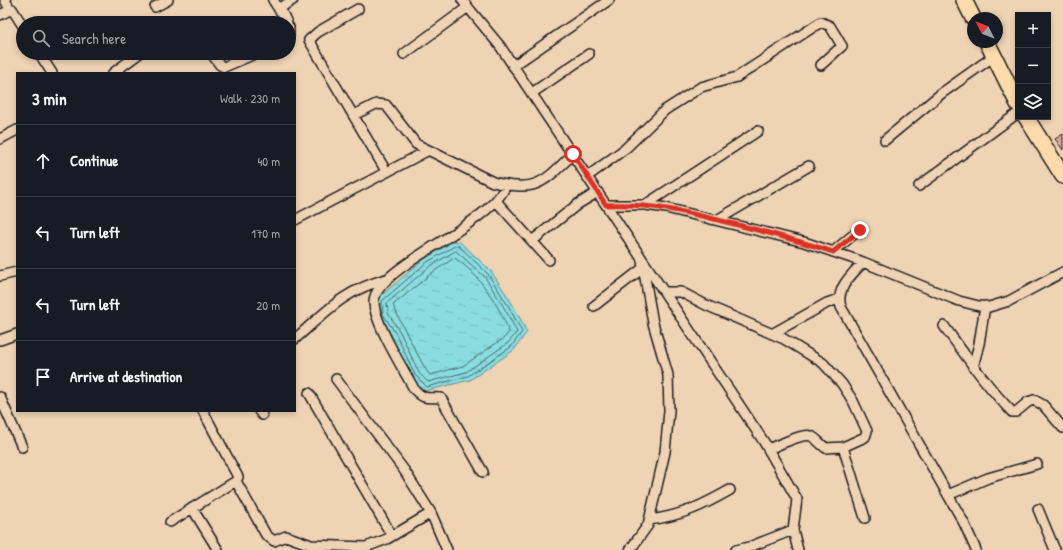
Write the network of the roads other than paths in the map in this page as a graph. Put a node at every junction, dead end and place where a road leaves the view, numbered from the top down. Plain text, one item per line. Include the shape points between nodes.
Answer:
1 (5, 0) edge
2 (168, 0) edge
3 (274, 0) edge
4 (293, 0) edge
5 (609, 0) edge
6 (964, 0) edge
7 (465, 3) edge
8 (155, 7) dead end
9 (10, 9) junction
10 (358, 9) dead end
11 (280, 10) junction
12 (971, 12) edge
13 (0, 15) edge
14 (17, 16) edge
15 (283, 16) edge
16 (990, 48) edge
17 (404, 54) dead end
18 (589, 54) dead end
19 (994, 56) junction
20 (44, 60) edge
21 (131, 60) edge
22 (216, 60) edge
23 (242, 60) edge
24 (513, 66) junction
25 (821, 66) dead end
26 (51, 72) edge
27 (114, 72) edge
28 (532, 93) junction
29 (1015, 98) edge
30 (354, 115) junction
31 (1015, 115) edge
32 (1028, 120) edge
33 (16, 131) edge
34 (758, 131) dead end
35 (0, 139) edge
36 (886, 140) dead end
37 (427, 151) junction
38 (573, 154) junction
39 (809, 166) dead end
40 (386, 171) junction
41 (588, 176) junction
42 (1063, 176) edge
43 (506, 185) junction
44 (919, 186) dead end
45 (598, 192) junction
46 (496, 201) junction
47 (606, 205) junction
48 (645, 205) junction
49 (296, 217) edge
50 (717, 220) junction
51 (860, 230) dead end
52 (532, 241) junction
53 (833, 252) junction
54 (642, 258) junction
55 (549, 260) dead end
56 (863, 262) junction
57 (643, 268) junction
58 (16, 272) edge
59 (1063, 272) edge
60 (0, 276) edge
61 (390, 278) junction
62 (665, 292) junction
63 (839, 299) junction
64 (594, 306) dead end
65 (985, 306) junction
66 (944, 326) dead end
67 (16, 334) edge
68 (772, 334) junction
69 (296, 339) edge
70 (0, 340) edge
71 (973, 367) junction
72 (336, 378) dead end
73 (309, 393) dead end
74 (0, 396) edge
75 (203, 412) edge
76 (1063, 428) edge
77 (22, 447) dead end
78 (843, 447) junction
79 (768, 449) junction
80 (1037, 464) dead end
81 (483, 472) dead end
82 (236, 481) junction
83 (730, 490) dead end
84 (948, 495) junction
85 (192, 508) junction
86 (1038, 509) dead end
87 (431, 513) junction
88 (865, 518) dead end
89 (649, 520) junction
90 (170, 522) dead end
91 (793, 530) junction
92 (392, 536) junction
93 (337, 548) edge
94 (218, 550) edge
95 (447, 550) edge
96 (630, 550) edge
97 (736, 550) edge
98 (798, 550) edge
99 (976, 550) edge
100 (1056, 550) edge

1 - 9 street
2 - 8 street
3 - 11 street
4 - 11 street
5 - 24 street
6 - 12 main road
7 - 17 street
7 - 24 street
9 - 13 street
9 - 14 street
10 - 30 street via 309,40
11 - 15 street
16 - 19 main road
18 - 28 street
19 - 29 main road
19 - 36 street via 942,93
20 - 26 street
21 - 27 street
22 - 23 street via 224,68
24 - 28 street
25 - 41 street via 841,48 842,44 830,26 821,22 736,77 701,87 665,110 626,148
28 - 38 street
30 - 37 street via 376,104 386,105 416,144
30 - 40 street
31 - 44 street
32 - 42 main road
33 - 35 street
34 - 48 street
37 - 40 street
37 - 43 street via 493,182
38 - 41 street
38 - 43 street via 541,183 527,186
39 - 50 street
40 - 49 street
41 - 45 street
43 - 46 street
45 - 47 street
45 - 52 street via 578,204
46 - 52 street
46 - 61 street
47 - 48 street
47 - 54 street
48 - 50 street
50 - 53 street
51 - 53 street
52 - 55 street
53 - 56 street
54 - 57 street
54 - 62 street
56 - 63 street via 843,286
56 - 65 street via 960,301
57 - 64 street
57 - 89 street via 653,323 668,375 669,392 665,452
58 - 60 street
59 - 65 street via 1008,301 990,307
61 - 69 street via 367,285 340,299
61 - 81 street via 376,293 374,302 380,322 414,389 426,399 441,398
62 - 68 street via 681,292
62 - 79 street
63 - 68 street via 827,303
63 - 84 street via 841,307
65 - 71 street via 980,344
66 - 71 street
67 - 70 street
68 - 78 street via 823,363 853,401 867,434 866,437
71 - 76 street via 1012,412 1034,400 1043,405
72 - 87 street via 404,470
73 - 92 street
74 - 77 street
75 - 82 street via 237,473
78 - 79 street via 826,448 811,436 807,436
78 - 88 street
79 - 91 street via 797,499
80 - 84 street via 988,478
82 - 85 street
82 - 93 street via 269,538 274,541 286,536 311,545
83 - 89 street via 683,514
84 - 99 street
85 - 90 street
85 - 94 street
86 - 100 street
87 - 92 street
87 - 95 street
89 - 96 street
91 - 97 street
91 - 98 street
92 - 93 street via 366,547

